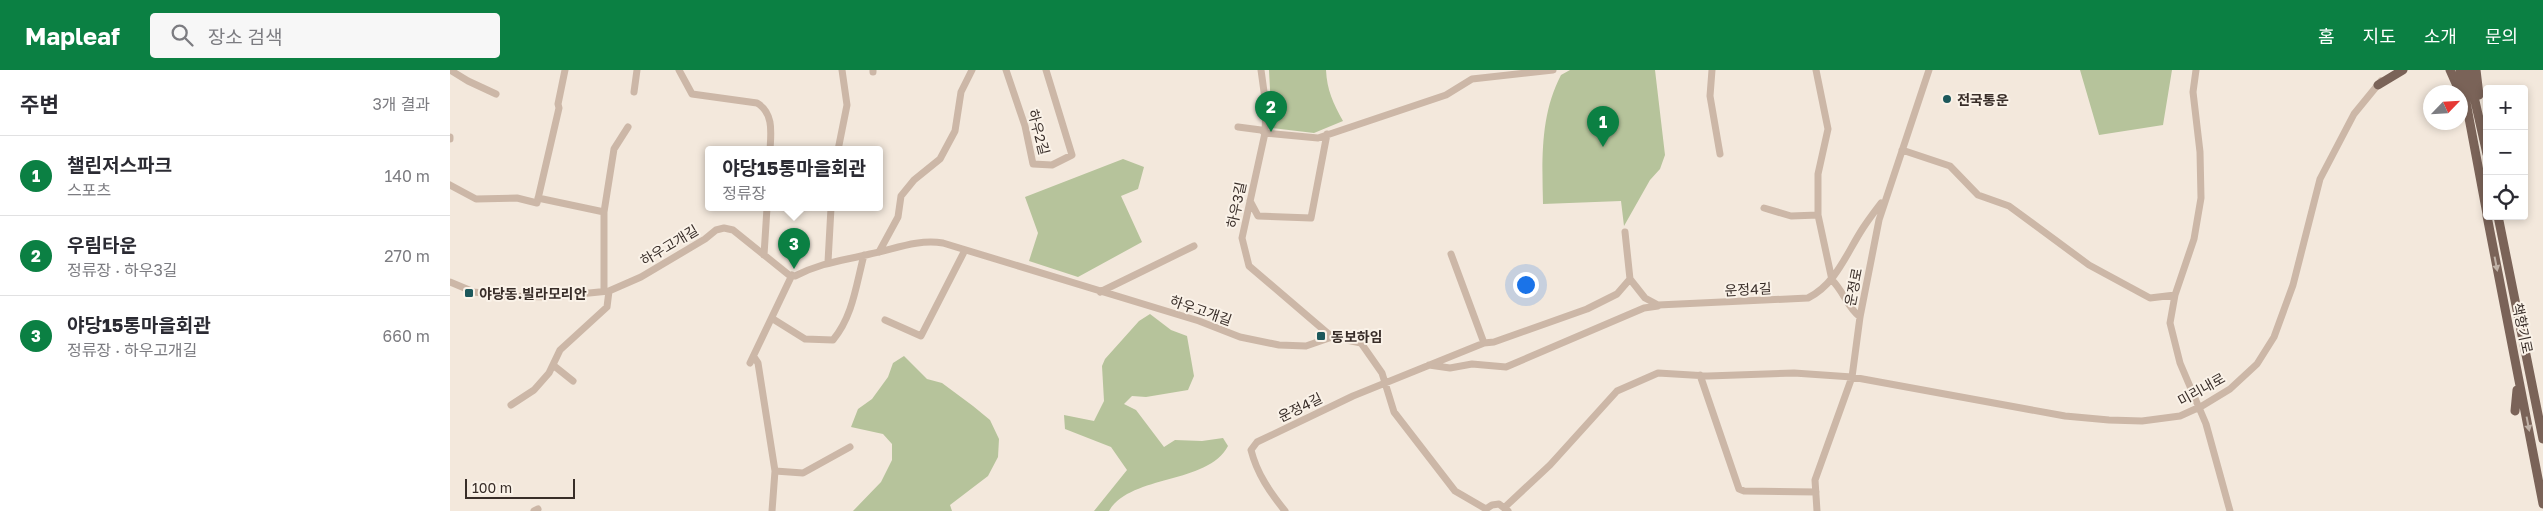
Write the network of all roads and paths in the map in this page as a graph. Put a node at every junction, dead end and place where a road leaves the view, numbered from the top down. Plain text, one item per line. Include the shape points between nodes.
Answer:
1 (450, 70) edge
2 (565, 70) edge
3 (637, 70) edge
4 (679, 70) edge
5 (842, 70) edge
6 (972, 70) edge
7 (1006, 70) edge
8 (1046, 70) edge
9 (1261, 70) edge
10 (1553, 70) edge
11 (1712, 70) edge
12 (1816, 70) edge
13 (1929, 70) edge
14 (2196, 70) edge
15 (2403, 70) edge
16 (2450, 70) edge
17 (2460, 70) edge
18 (2468, 70) edge
19 (2476, 70) edge
20 (2392, 72) edge
21 (2378, 85) junction
22 (2457, 85) edge
23 (634, 92) dead end
24 (496, 94) dead end
25 (628, 126) dead end
26 (1238, 127) dead end
27 (2468, 129) edge
28 (2483, 130) edge
29 (1265, 133) junction
30 (1327, 134) junction
31 (2483, 138) edge
32 (770, 146) edge
33 (839, 146) edge
34 (2474, 149) junction
35 (1902, 150) junction
36 (1720, 154) dead end
37 (450, 185) edge
38 (2483, 195) edge
39 (1886, 197) junction
40 (538, 198) junction
41 (1250, 200) junction
42 (1764, 208) dead end
43 (767, 211) edge
44 (831, 211) edge
45 (604, 212) junction
46 (1818, 215) junction
47 (2488, 220) edge
48 (2499, 220) edge
49 (1625, 232) dead end
50 (1194, 246) dead end
51 (966, 250) junction
52 (879, 252) junction
53 (1450, 254) dead end
54 (764, 255) junction
55 (864, 256) junction
56 (828, 262) junction
57 (792, 275) junction
58 (1630, 279) junction
59 (1832, 280) junction
60 (450, 282) edge
61 (606, 291) junction
62 (1100, 292) junction
63 (2175, 295) junction
64 (1658, 306) junction
65 (1860, 317) junction
66 (773, 318) junction
67 (885, 320) dead end
68 (1332, 337) junction
69 (1484, 343) junction
70 (2514, 352) junction
71 (553, 365) junction
72 (1429, 365) junction
73 (1700, 375) junction
74 (1852, 377) junction
75 (573, 381) dead end
76 (1385, 382) junction
77 (512, 405) dead end
78 (2199, 408) junction
79 (2515, 411) dead end
80 (2543, 439) edge
81 (850, 447) dead end
82 (775, 471) junction
83 (1816, 492) junction
84 (2543, 504) edge
85 (1507, 509) edge
86 (1486, 510) edge
87 (772, 511) edge
88 (1285, 511) edge
89 (1817, 511) edge
90 (2230, 511) edge

1 - 24 street
2 - 40 street
3 - 23 street
4 - 32 street via 692,94 762,106 771,121
5 - 33 street via 847,105
6 - 52 street via 961,92 955,131 940,159 900,196 898,217
7 - 8 street, 하우2길 via 1025,126 1033,164 1052,164 1072,155
9 - 29 street, 하우3길 via 1266,106
10 - 30 street via 1472,79 1437,99
11 - 36 street via 1710,96
12 - 46 street via 1828,129 1818,174
13 - 35 street, 운정로
14 - 63 street via 2193,92 2201,198 2194,238
15 - 21 main road
16 - 22 main road
17 - 34 main road, 책향기로
18 - 31 main road
19 - 28 main road
20 - 21 street, 미리내로
21 - 78 street, 미리내로 via 2354,114 2320,179 2294,285 2274,337 2257,364 2230,389
25 - 45 street via 614,149
26 - 29 street
27 - 34 main road
29 - 30 street via 1318,138
29 - 41 street, 하우3길
30 - 41 street via 1311,218 1258,216
34 - 38 main road, 책향기로
35 - 39 street, 운정로
35 - 63 street via 1950,166 1978,195 2009,206 2089,264 2150,298
37 - 40 street via 476,200 516,198 537,203
39 - 59 street, 운정4길 via 1863,227
39 - 65 street, 운정로 via 1878,220
40 - 45 street
41 - 68 street, 하우3길 via 1242,238 1248,266
42 - 46 street via 1791,216
43 - 54 street
44 - 56 street
45 - 61 street
46 - 59 street
47 -> 70 main road, 책향기로
48 - 80 main road, 책향기로
49 - 58 street
50 - 62 street
51 - 52 street, 하우고개길 via 930,241
51 - 62 street, 하우고개길
51 - 67 street via 921,336
52 - 55 street, 하우고개길
53 - 69 street
54 - 57 street, 하우고개길
54 - 61 street, 하우고개길 via 734,230 724,228 640,277
55 - 56 street, 하우고개길
55 - 66 street via 855,295 842,330 833,340 805,339
56 - 57 street, 하우고개길
57 - 66 street
58 - 64 street via 1645,298
58 - 69 street, 운정4길 via 1617,294 1586,309
59 - 64 street, 운정4길 via 1821,292 1808,298
59 - 65 street via 1840,287 1851,310
60 - 61 street, 하우고개길 via 474,292 504,296 550,297
61 - 71 street via 607,307 560,350
62 - 68 street, 하우고개길 via 1199,321 1240,337 1279,345 1306,346
63 - 78 street via 2171,312 2172,334
64 - 72 street, 운정4길 via 1644,308 1506,367
65 - 74 street, 운정로
66 - 82 street via 752,360 758,364
68 - 76 street via 1361,343
69 - 72 street, 운정4길
70 - 79 main road via 2518,396
70 -> 84 main road, 책향기로
71 - 75 street
71 - 77 street via 534,390
72 - 76 street, 운정4길
73 - 74 street, 미리내로 via 1794,373
73 - 83 street via 1739,489
73 - 85 street, 미리내로 via 1658,373 1617,392
74 - 78 street, 미리내로 via 2065,416 2108,420 2142,421 2180,416
74 - 83 street, 운정로 via 1816,480
76 - 86 street via 1394,412 1455,491
76 - 88 street, 운정4길 via 1257,442 1251,450 1254,461 1265,486
78 - 90 street
81 - 82 street via 803,473
82 - 87 street
83 - 89 street, 운정로
85 - 86 street via 1499,504

